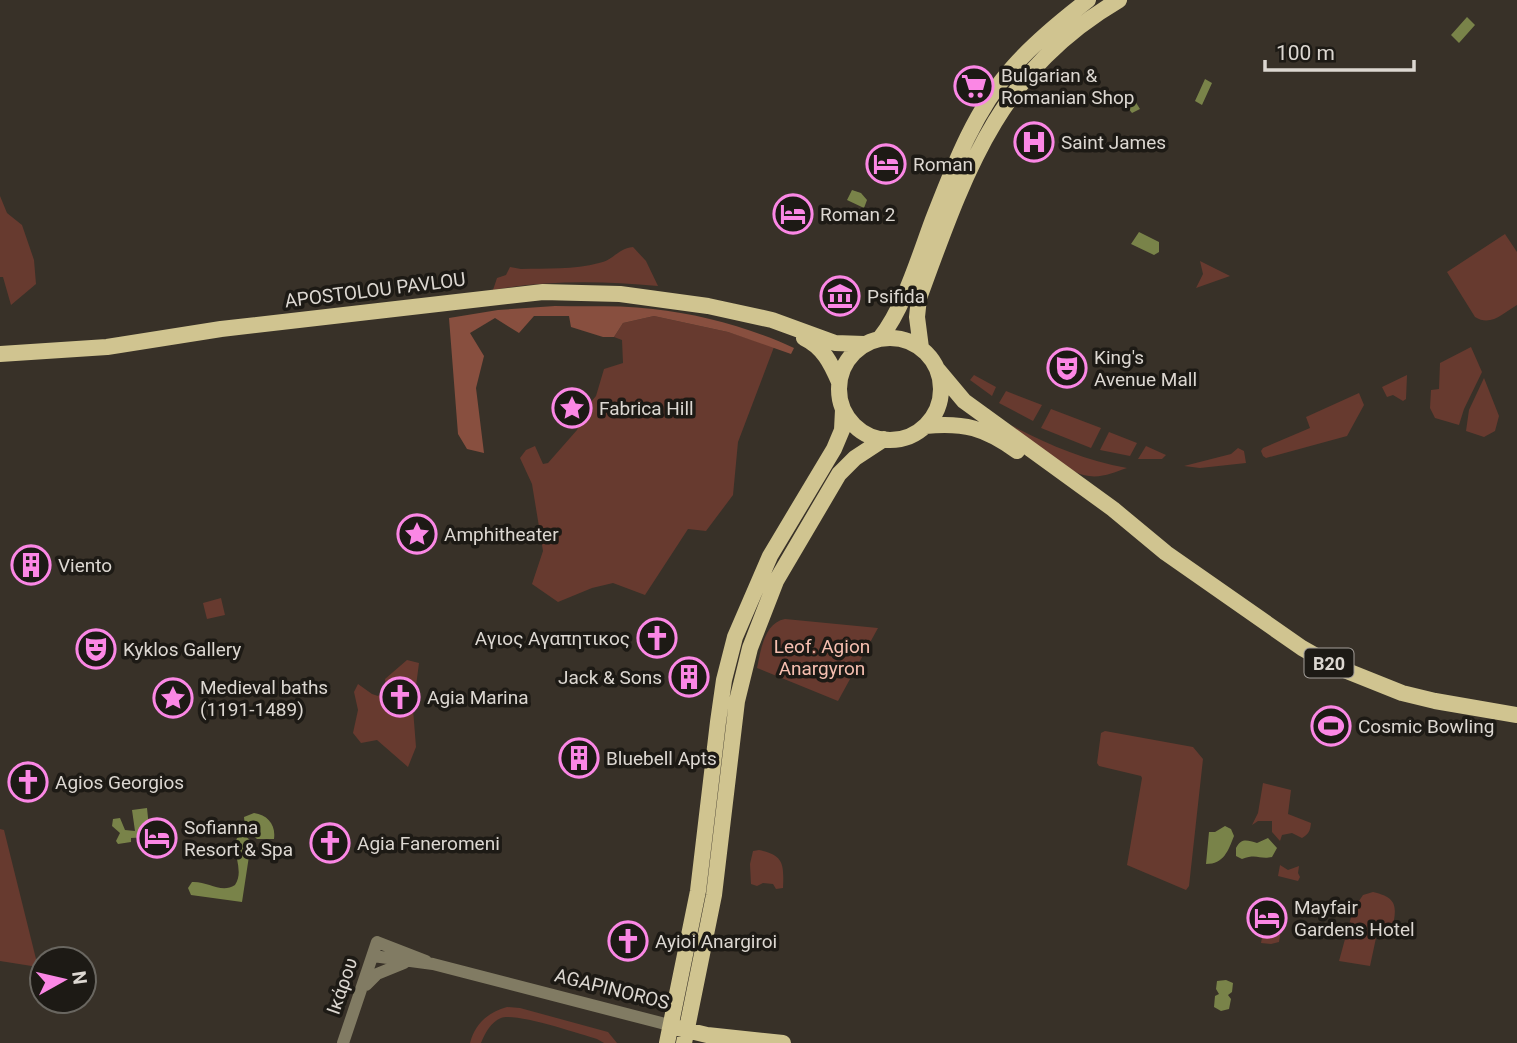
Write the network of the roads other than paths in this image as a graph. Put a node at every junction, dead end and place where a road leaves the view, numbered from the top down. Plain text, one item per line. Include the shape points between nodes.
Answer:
1 (1088, 0) edge
2 (1119, 0) edge
3 (755, 316) junction
4 (880, 338) junction
5 (863, 345) junction
6 (921, 348) junction
7 (0, 354) edge
8 (938, 370) junction
9 (839, 382) junction
10 (844, 410) junction
11 (925, 426) junction
12 (884, 439) junction
13 (1155, 544) junction
14 (1517, 715) edge
15 (377, 942) joint
16 (373, 956) junction
17 (408, 962) junction
18 (433, 964) junction
19 (362, 990) junction
20 (681, 1033) edge
21 (343, 1043) edge
22 (667, 1043) edge
23 (783, 1043) edge

1 - 4 main road via 1019,61 988,103 961,150 902,298
2 - 6 main road via 1049,53 1008,99 988,131 965,174 919,298
3 - 5 main road, APOSTOLOU PAVLOU via 835,343
3 - 7 main road, APOSTOLOU PAVLOU via 662,299 543,292 220,329 107,347
3 - 9 main road, APOSTOLOU PAVLOU via 813,343 831,363
4 - 5 main road
4 - 6 main road via 901,339
5 - 9 main road via 848,359
6 - 8 main road, B20
8 - 11 main road via 940,397
8 - 13 main road, B20 via 964,401
9 - 10 main road
10 - 12 main road via 860,430
10 - 20 main road via 834,449 770,556 735,637 724,680
11 - 12 main road, B20 via 902,438
11 - 13 main road, B20 via 958,424 989,433 1127,531
12 - 20 main road via 839,474 776,581 750,648 737,701 714,895
13 - 14 main road, B20 via 1256,618 1332,665 1421,698
15 - 16 street, Ικάρου
15 - 18 street, AGAPINOROS
16 - 17 street, AGAPINOROS
16 - 19 street, Ικάρου
17 - 18 street, AGAPINOROS
17 - 19 street via 377,974
18 - 20 street, AGAPINOROS
19 - 21 street, Ικάρου
20 - 22 main road
20 - 23 main road, AGAPINOROS

